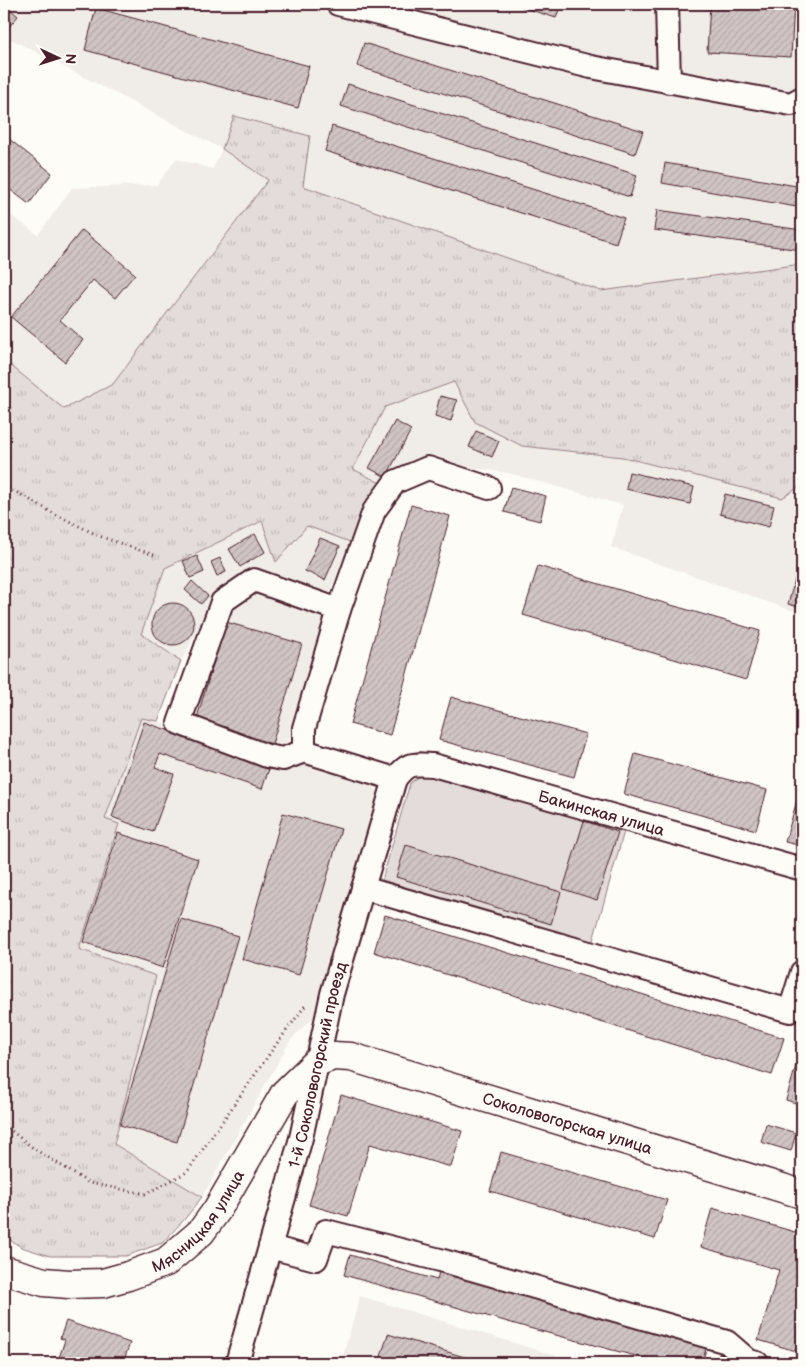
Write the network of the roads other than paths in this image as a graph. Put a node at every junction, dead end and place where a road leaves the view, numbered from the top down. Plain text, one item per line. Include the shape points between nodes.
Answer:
1 (338, 4) edge
2 (667, 4) edge
3 (669, 82) junction
4 (802, 98) edge
5 (489, 488) dead end
6 (339, 610) junction
7 (304, 751) junction
8 (398, 775) junction
9 (802, 868) edge
10 (363, 888) junction
11 (802, 972) edge
12 (325, 1059) junction
13 (802, 1194) edge
14 (270, 1247) junction
15 (4, 1270) edge
16 (237, 1363) edge
17 (756, 1363) edge

1 - 3 street via 591,67
2 - 3 street
3 - 4 street via 791,104
5 - 6 street via 428,468 395,482 374,511
6 - 7 street via 304,728
6 - 7 street via 254,580 222,602 179,723 267,756 283,759
7 - 8 street
8 - 9 street, Бакинская улица via 411,764 433,765
8 - 10 street, 1-й Соколовогорский проезд
10 - 11 street via 790,1011
10 - 12 street, 1-й Соколовогорский проезд via 332,994
12 - 13 main road, Соколовогорская улица via 351,1057
12 - 14 street, 1-й Соколовогорский проезд
12 - 15 main road, Мясницкая улица via 285,1093 217,1210 201,1232 166,1262 103,1283 44,1282
14 - 16 street, 1-й Соколовогорский проезд
14 - 17 street via 316,1259 326,1232 449,1263 727,1342

